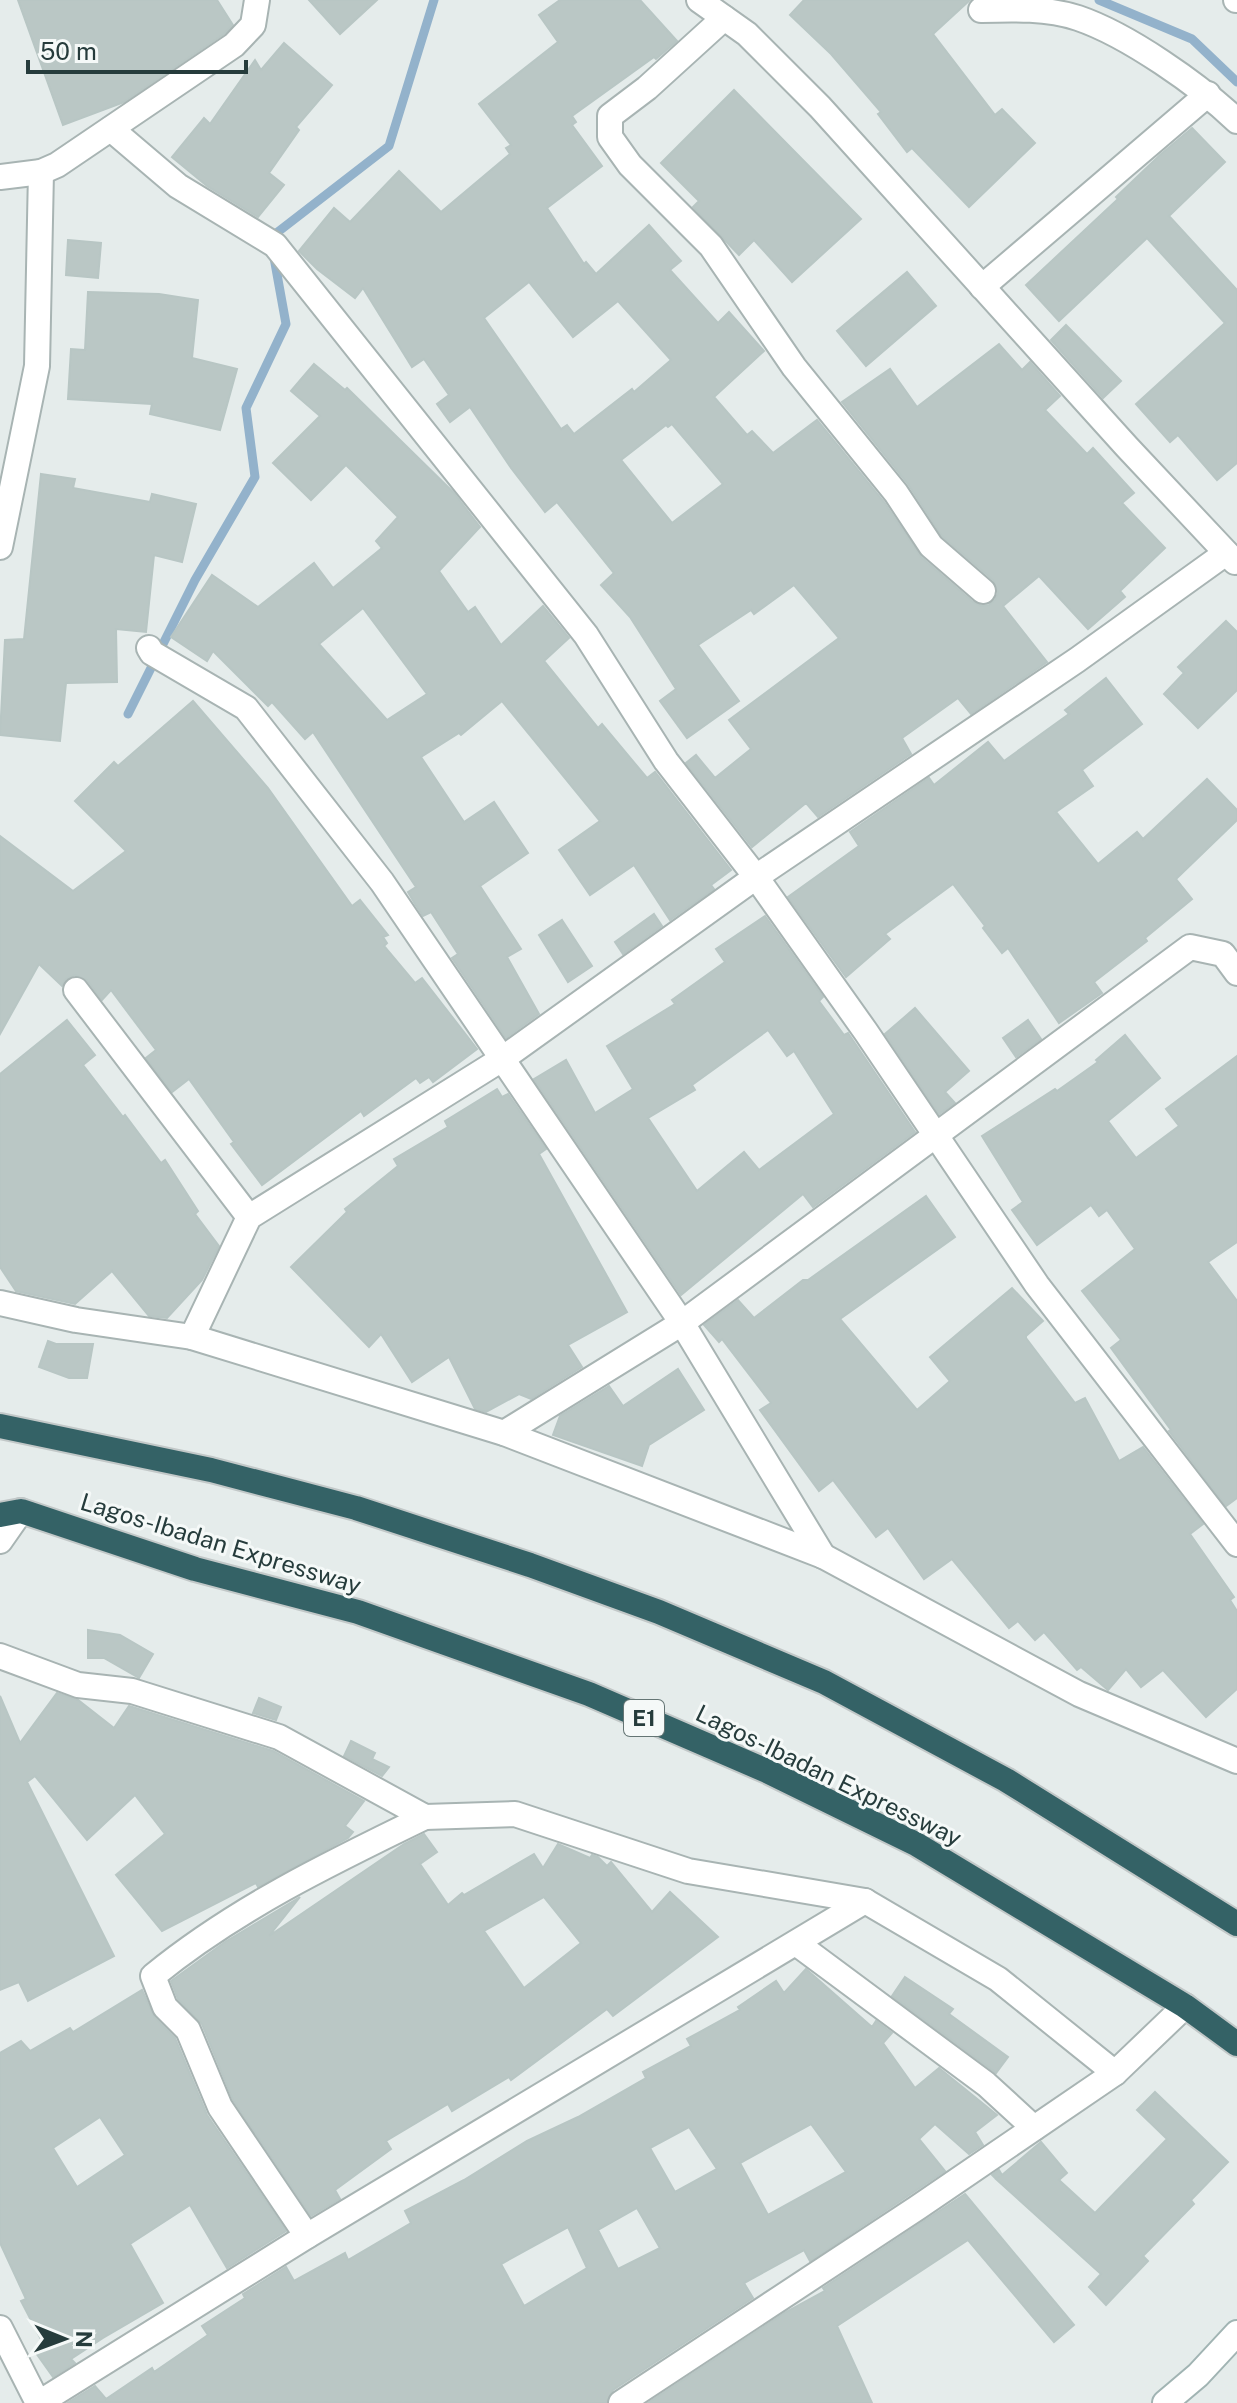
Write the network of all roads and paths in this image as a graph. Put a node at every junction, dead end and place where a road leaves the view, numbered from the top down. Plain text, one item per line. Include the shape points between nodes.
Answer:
1 (257, 0) edge
2 (699, 0) edge
3 (981, 10) dead end
4 (724, 18) junction
5 (1208, 94) junction
6 (1237, 121) edge
7 (111, 129) junction
8 (41, 172) junction
9 (0, 177) edge
10 (982, 287) junction
11 (0, 547) edge
12 (1232, 559) edge
13 (983, 591) dead end
14 (149, 648) dead end
15 (756, 877) junction
16 (1237, 973) edge
17 (76, 990) dead end
18 (502, 1059) junction
19 (936, 1135) junction
20 (249, 1217) junction
21 (0, 1303) edge
22 (682, 1323) junction
23 (192, 1337) junction
24 (0, 1426) edge
25 (504, 1433) junction
26 (10, 1513) edge
27 (0, 1541) edge
28 (1237, 1544) edge
29 (823, 1556) junction
30 (0, 1656) edge
31 (1237, 1761) edge
32 (425, 1817) junction
33 (865, 1901) junction
34 (1237, 1924) edge
35 (796, 1943) junction
36 (1185, 2006) junction
37 (1237, 2044) edge
38 (1115, 2073) junction
39 (1034, 2128) junction
40 (307, 2236) junction
41 (0, 2328) edge
42 (1237, 2333) edge
43 (38, 2403) edge
44 (621, 2403) edge
45 (1165, 2403) edge

1 - 7 street via 253,25 234,45
2 - 4 street
3 - 5 street via 1029,8 1079,18 1130,43
4 - 10 street via 820,107
4 - 13 street via 610,116 610,137 630,165 711,246 794,367 896,493 931,546
5 - 6 street
5 - 10 street
7 - 8 street
7 - 15 street via 178,186 275,245 586,635 666,761
8 - 9 street
8 - 11 street via 37,366
10 - 12 street
12 - 15 street
14 - 18 street via 246,708 382,882
15 - 18 street
15 - 19 street
16 - 19 street via 1223,954 1190,947
17 - 20 street
18 - 20 street
18 - 22 street
19 - 22 street
19 - 28 street via 1037,1285
20 - 23 street
21 - 23 street
22 - 25 street
22 - 29 street
23 - 25 street
24 - 34 highway via 211,1470 356,1508 659,1612 824,1682 1006,1780
25 - 29 street
26 - 27 street
26 - 36 highway, Lagos-Ibadan Expressway / E1 via 358,1612 589,1694 767,1771 916,1844
29 - 31 street via 1079,1694
30 - 32 street via 78,1685 132,1691 279,1737
32 - 33 street via 515,1814 688,1871
32 - 40 street via 311,1872 191,1945 153,1976 165,2007 188,2030 220,2107
33 - 35 street
33 - 38 street via 998,1979
35 - 39 street via 986,2084
35 - 40 street
36 - 37 highway, Lagos-Ibadan Expressway / E1
36 - 38 street
38 - 39 street
39 - 44 street
40 - 43 street
41 - 43 street
42 - 45 street

